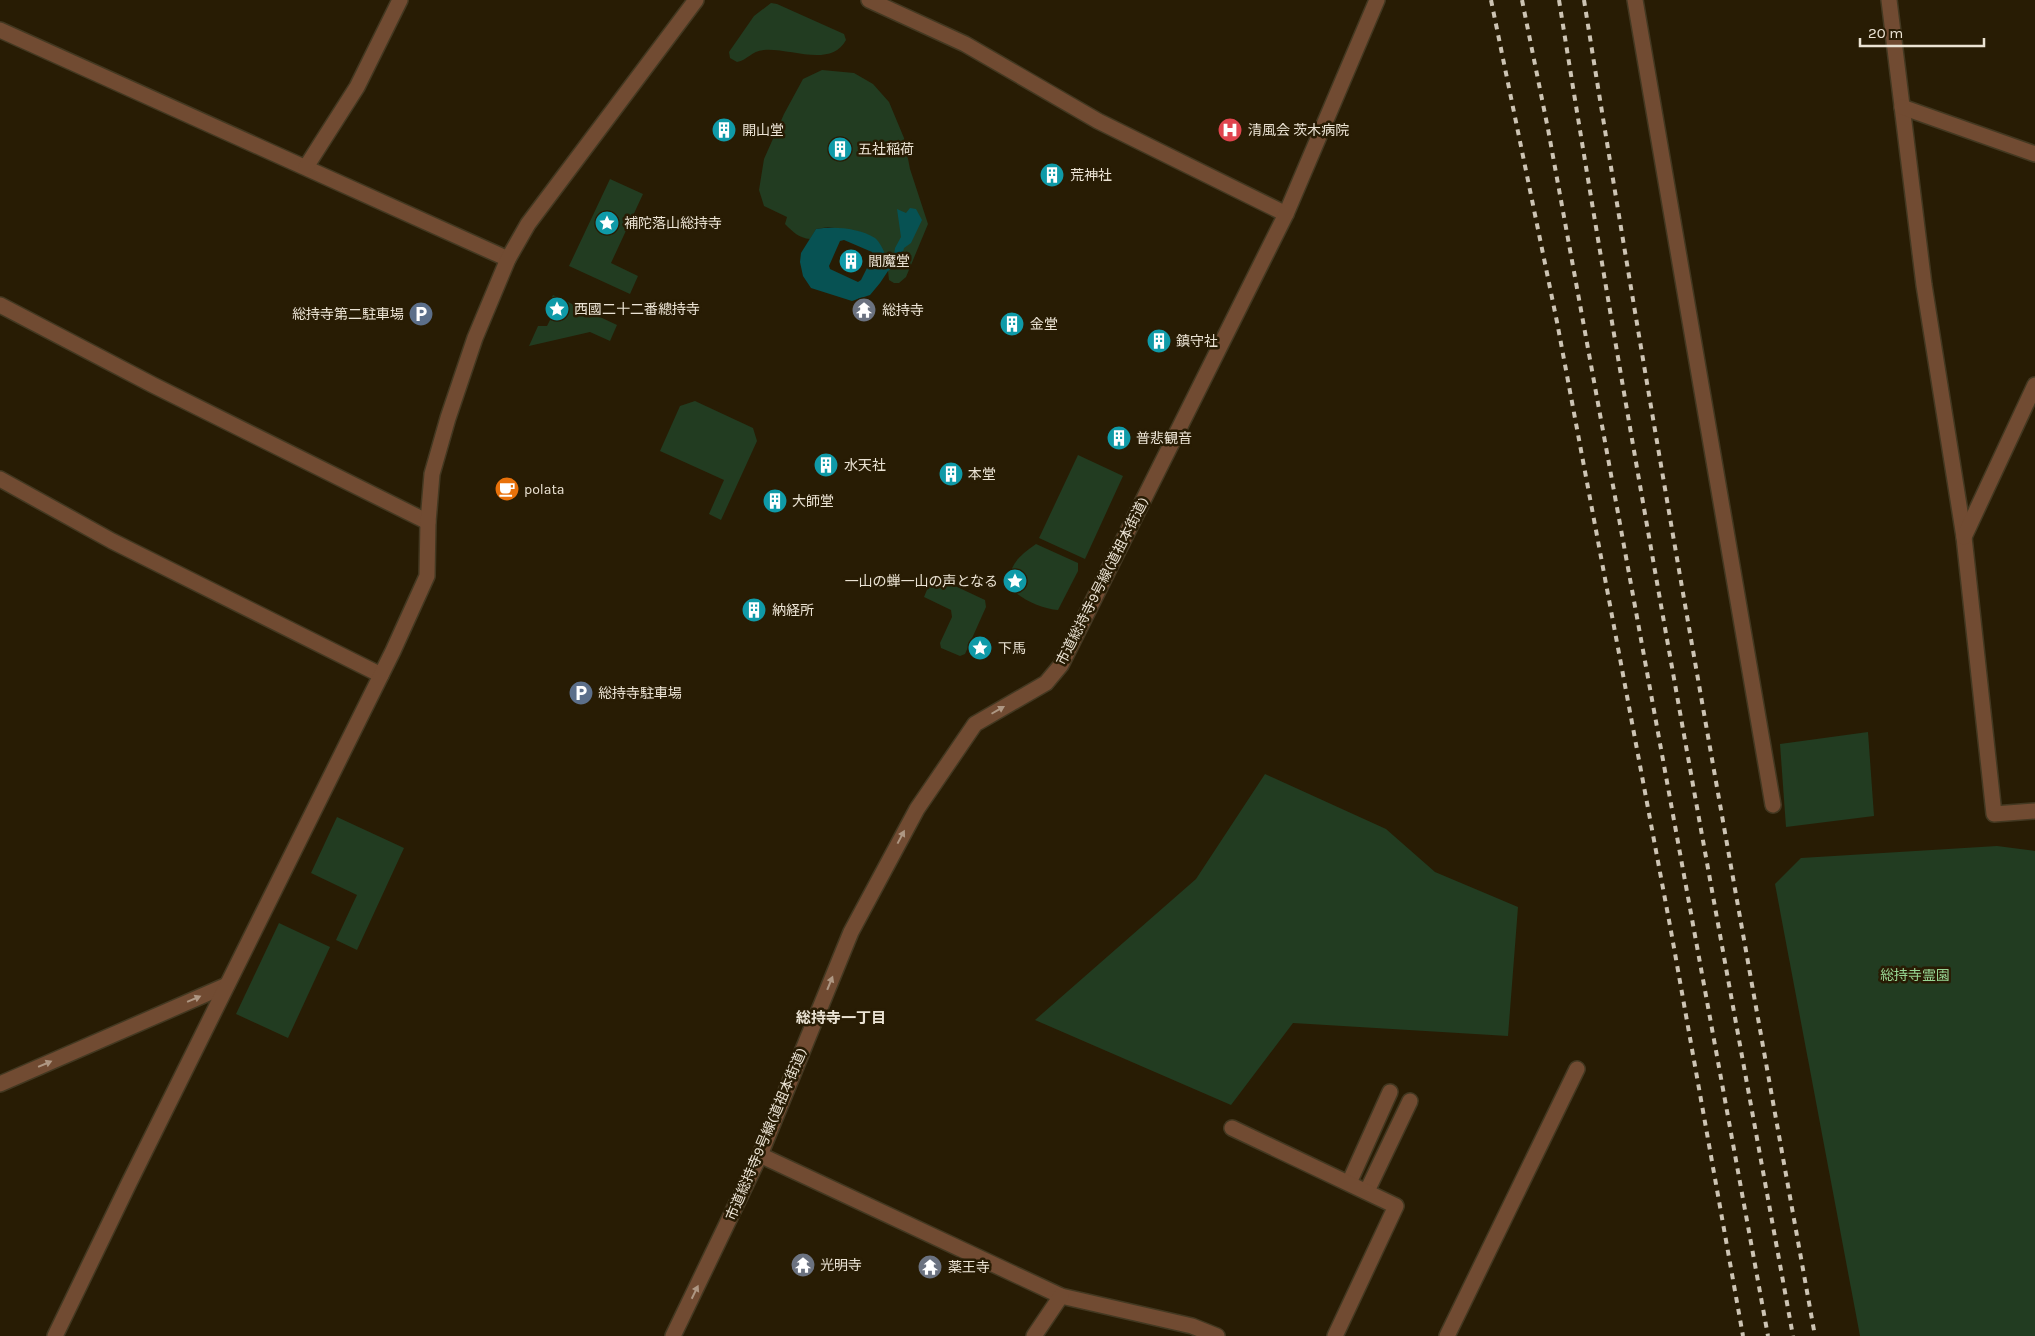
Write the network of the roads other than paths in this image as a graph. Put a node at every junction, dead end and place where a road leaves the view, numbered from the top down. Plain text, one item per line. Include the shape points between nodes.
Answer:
1 (400, 0) edge
2 (696, 0) edge
3 (869, 0) edge
4 (1377, 0) edge
5 (1635, 0) edge
6 (1889, 0) edge
7 (0, 30) edge
8 (1902, 107) junction
9 (2035, 154) edge
10 (306, 167) junction
11 (1286, 214) junction
12 (508, 259) junction
13 (0, 305) edge
14 (2035, 385) edge
15 (0, 479) edge
16 (428, 522) junction
17 (1964, 537) junction
18 (381, 675) junction
19 (1773, 805) dead end
20 (2035, 812) edge
21 (227, 985) junction
22 (1577, 1069) dead end
23 (0, 1084) edge
24 (1390, 1092) dead end
25 (1410, 1101) dead end
26 (1232, 1128) dead end
27 (760, 1155) junction
28 (1350, 1183) junction
29 (1367, 1192) junction
30 (1061, 1296) junction
31 (55, 1336) edge
32 (673, 1336) edge
33 (1034, 1336) edge
34 (1217, 1336) edge
35 (1335, 1336) edge
36 (1447, 1336) edge

1 - 10 street via 358,87
2 - 12 street via 528,224
3 - 11 street via 965,44 1098,121
4 - 11 street, 市道総持寺9号線(道祖本街道)
5 - 19 street
6 - 8 street
7 - 10 street
8 - 9 street
8 - 17 street via 1924,285
10 - 12 street
27 -> 11 street, 市道総持寺9号線(道祖本街道) via 851,932 916,809 975,724 1046,683 1061,665
12 - 16 street via 475,338 448,418 432,474
13 - 16 street
14 - 17 street
15 - 18 street via 112,542
16 - 18 street via 427,576
17 - 20 street via 1994,814
18 - 21 street
23 -> 21 street
21 - 31 street
22 - 36 street
24 - 28 street
25 - 29 street
26 - 28 street
27 - 30 street
32 -> 27 street, 市道総持寺9号線(道祖本街道)
28 - 29 street
29 - 35 street via 1396,1206
30 - 33 street
30 - 34 street via 1192,1326

